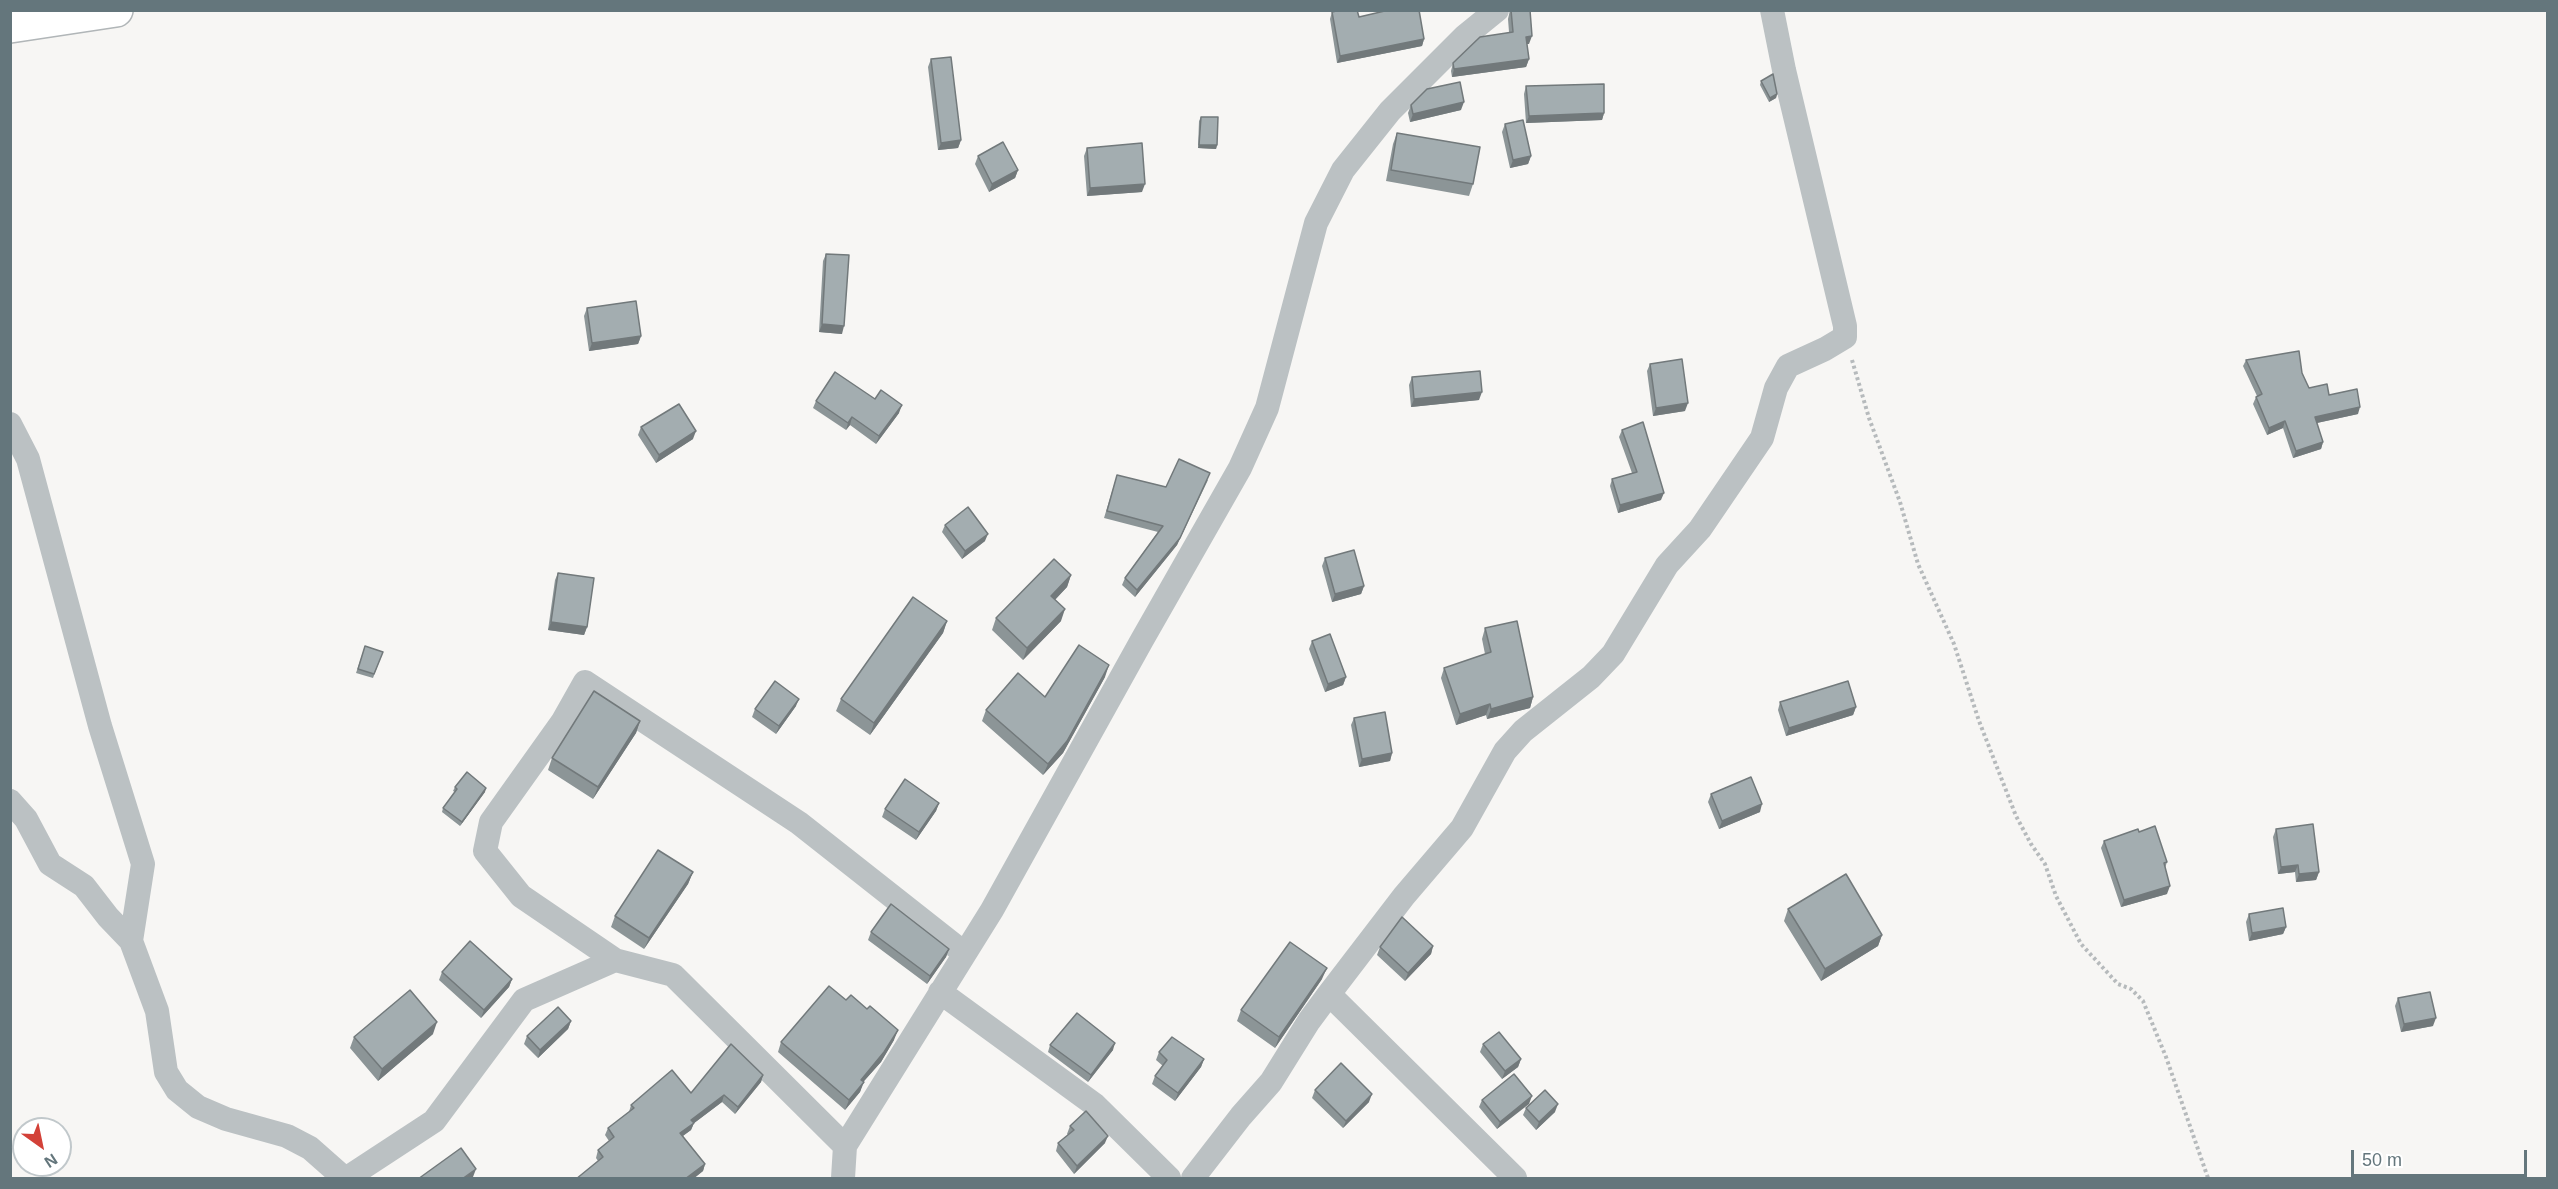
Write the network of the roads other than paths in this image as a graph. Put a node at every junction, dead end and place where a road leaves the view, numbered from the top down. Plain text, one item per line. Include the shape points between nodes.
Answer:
1 (116, 10) edge
2 (1468, 10) edge
3 (1497, 10) edge
4 (1772, 10) edge
5 (10, 26) edge
6 (1465, 36) junction
7 (10, 424) edge
8 (10, 801) edge
9 (131, 941) junction
10 (964, 953) junction
11 (615, 960) junction
12 (940, 992) junction
13 (1329, 994) junction
14 (845, 1146) junction
15 (345, 1179) edge
16 (843, 1179) edge
17 (1169, 1179) edge
18 (1193, 1179) edge
19 (1515, 1179) edge

1 - 5 highway
2 - 6 street
3 - 6 street
4 - 13 street via 1845,337 1788,366 1776,388 1762,438 1700,529 1667,565 1613,654 1505,751 1462,828
6 - 10 street via 1390,111 1343,170 1316,223 1267,408 1240,468 992,910
7 - 9 street via 28,459 100,726 143,864
8 - 9 street via 26,819 50,864 84,886
9 - 15 street via 157,1011 166,1072 177,1090 216,1115 287,1136 310,1148
10 - 11 street via 799,822 585,682 563,721 491,822 485,851 521,896
10 - 12 street
11 - 14 street via 673,975
11 - 15 street via 524,1000 434,1121
12 - 14 street
12 - 17 street via 1095,1105
13 - 18 street via 1271,1082
13 - 19 street
14 - 16 street

